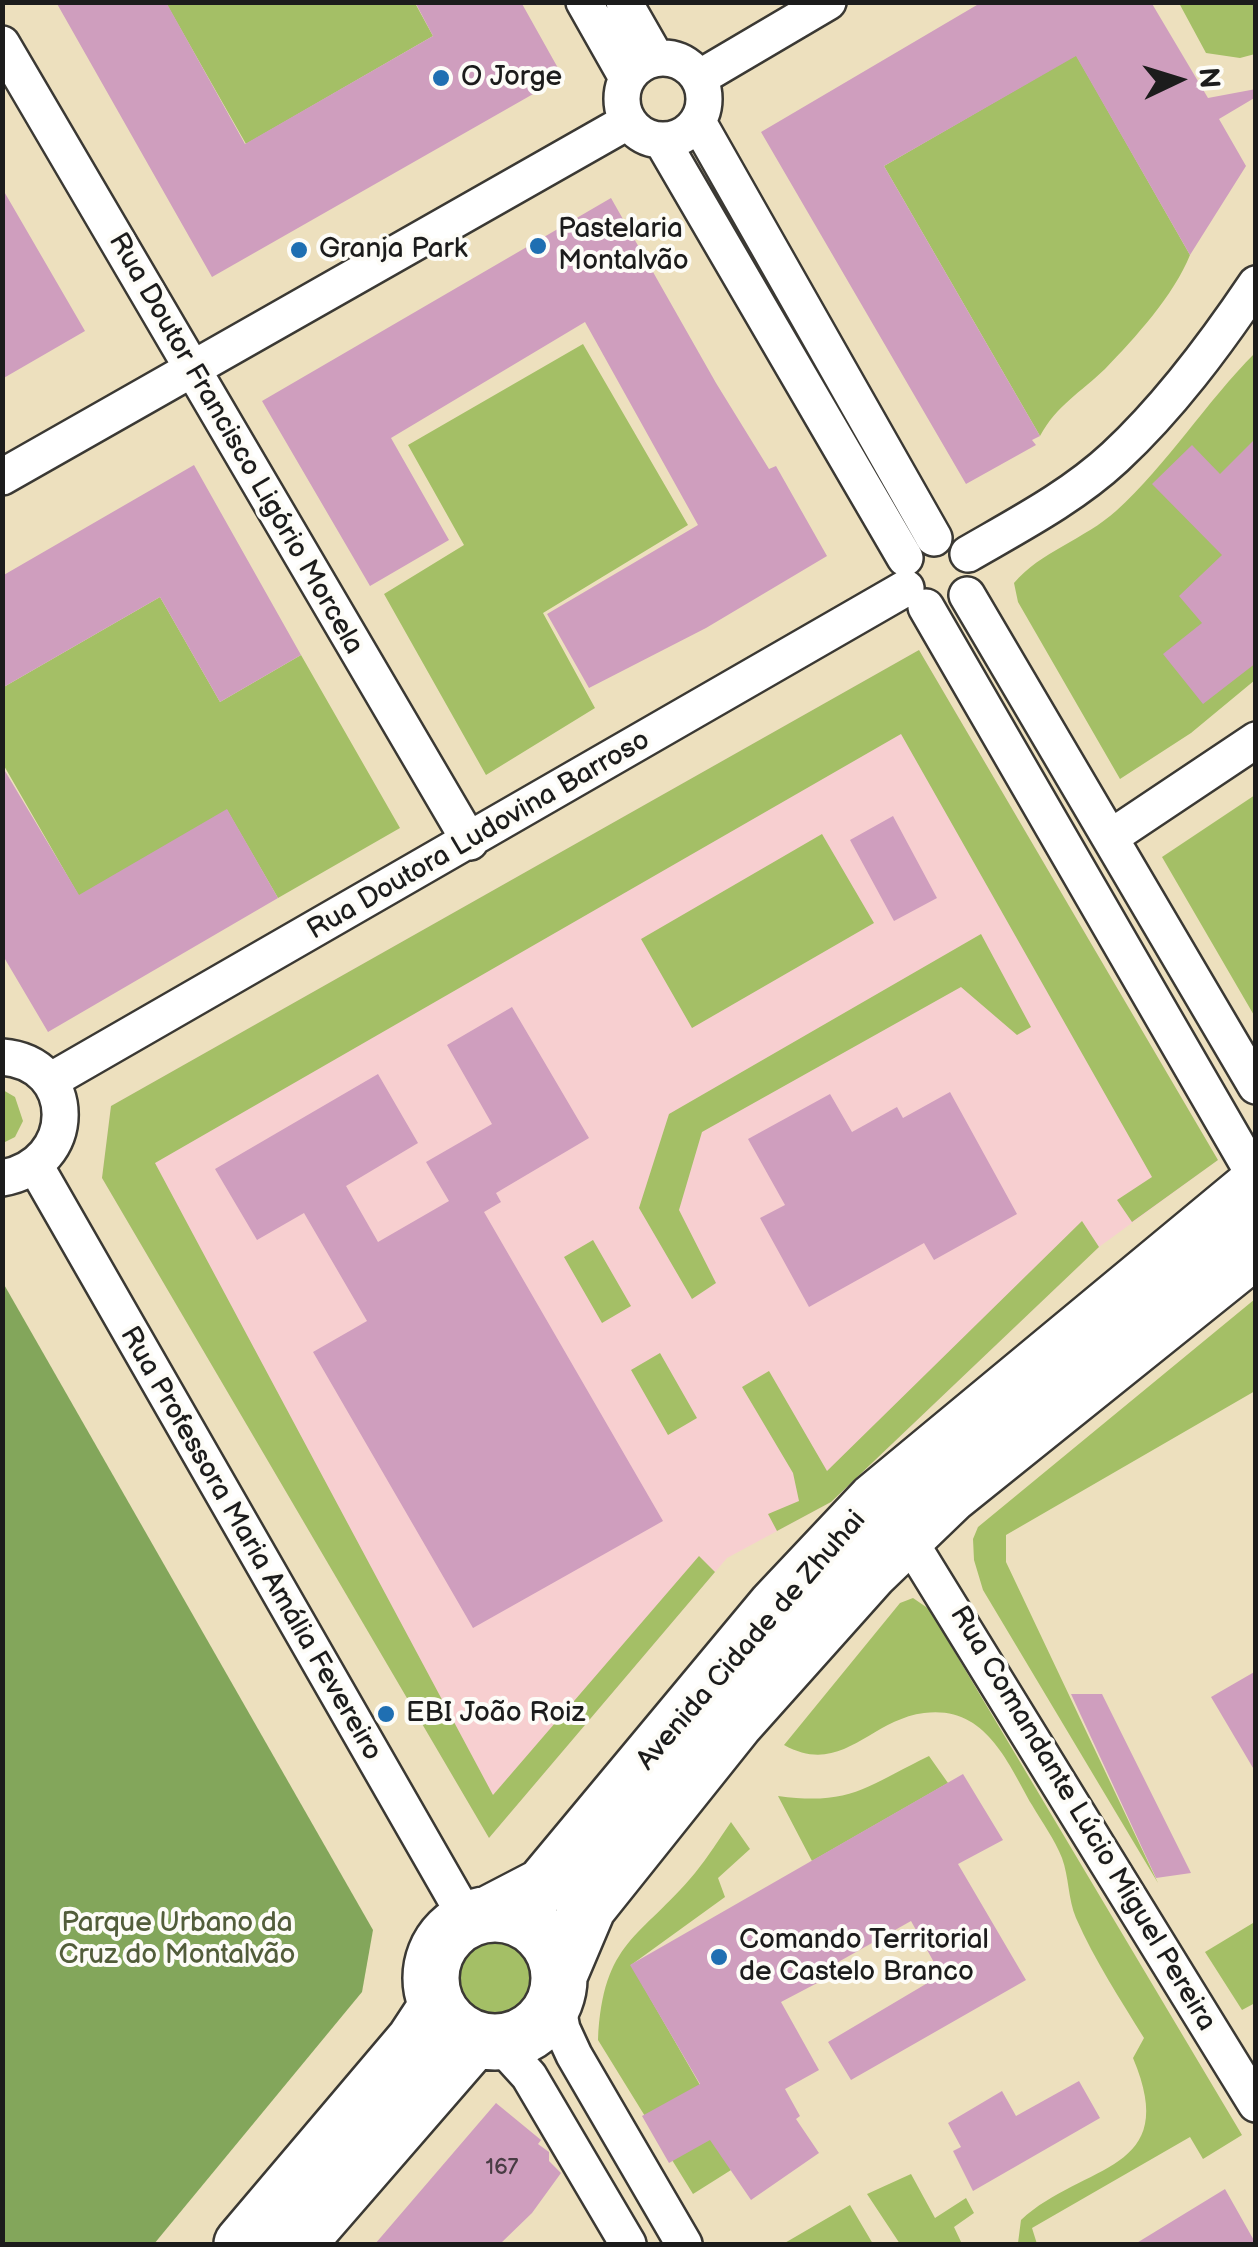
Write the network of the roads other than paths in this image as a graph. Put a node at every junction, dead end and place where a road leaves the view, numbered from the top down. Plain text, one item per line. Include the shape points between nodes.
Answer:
1 (584, 2) edge
2 (624, 2) edge
3 (828, 2) edge
4 (2, 44) edge
5 (656, 58) junction
6 (627, 78) junction
7 (699, 78) junction
8 (627, 122) junction
9 (698, 122) junction
10 (662, 141) junction
11 (1256, 284) edge
12 (189, 368) junction
13 (2, 478) edge
14 (934, 538) junction
15 (968, 554) junction
16 (912, 585) junction
17 (966, 595) junction
18 (1256, 740) edge
19 (1110, 837) junction
20 (470, 842) junction
21 (2, 1057) edge
22 (50, 1081) junction
23 (1256, 1086) edge
24 (36, 1166) junction
25 (2, 1178) edge
26 (1256, 1181) edge
27 (1256, 1249) edge
28 (907, 1537) junction
29 (479, 1916) junction
30 (558, 1986) junction
31 (470, 2030) junction
32 (1256, 2104) edge
33 (242, 2244) edge
34 (297, 2244) edge
35 (628, 2244) edge
36 (684, 2244) edge

1 - 6 street
2 - 5 street
3 - 7 street
4 - 12 street, Rua Doutor Francisco Ligório Morcela
5 - 6 street
5 - 7 street via 682,63
6 - 8 street
7 - 9 street via 704,96
8 - 10 street
8 - 12 street
9 - 10 street
9 - 14 street
10 - 16 street
11 - 15 street via 1185,380 1115,458
12 - 13 street
12 - 20 street, Rua Doutor Francisco Ligório Morcela
14 - 15 street via 958,543
14 - 16 street via 912,548
15 - 17 street via 974,573
16 - 17 street via 948,608
16 - 20 street, Rua Doutora Ludovina Barroso
16 - 26 street
17 - 19 street
18 - 19 street
19 - 23 street
20 - 22 street, Rua Doutora Ludovina Barroso
21 - 22 street via 35,1066
22 - 24 street via 62,1117 50,1153
24 - 25 street
24 - 29 street, Rua Professora Maria Amália Fevereiro
26 - 29 main road, Avenida Cidade de Zhuhai via 874,1501 543,1886
27 - 28 main road, Avenida Cidade de Zhuhai via 951,1494
28 - 30 main road, Avenida Cidade de Zhuhai via 747,1709 588,1907
28 - 32 street, Rua Comandante Lúcio Miguel Pereira
29 - 30 main road via 530,1923 544,1936
29 - 31 main road via 450,1931 431,1966
30 - 31 main road via 534,2030
30 - 36 street via 562,2029 574,2055
31 - 33 main road via 414,2041
31 - 34 main road
31 - 35 street via 528,2076

